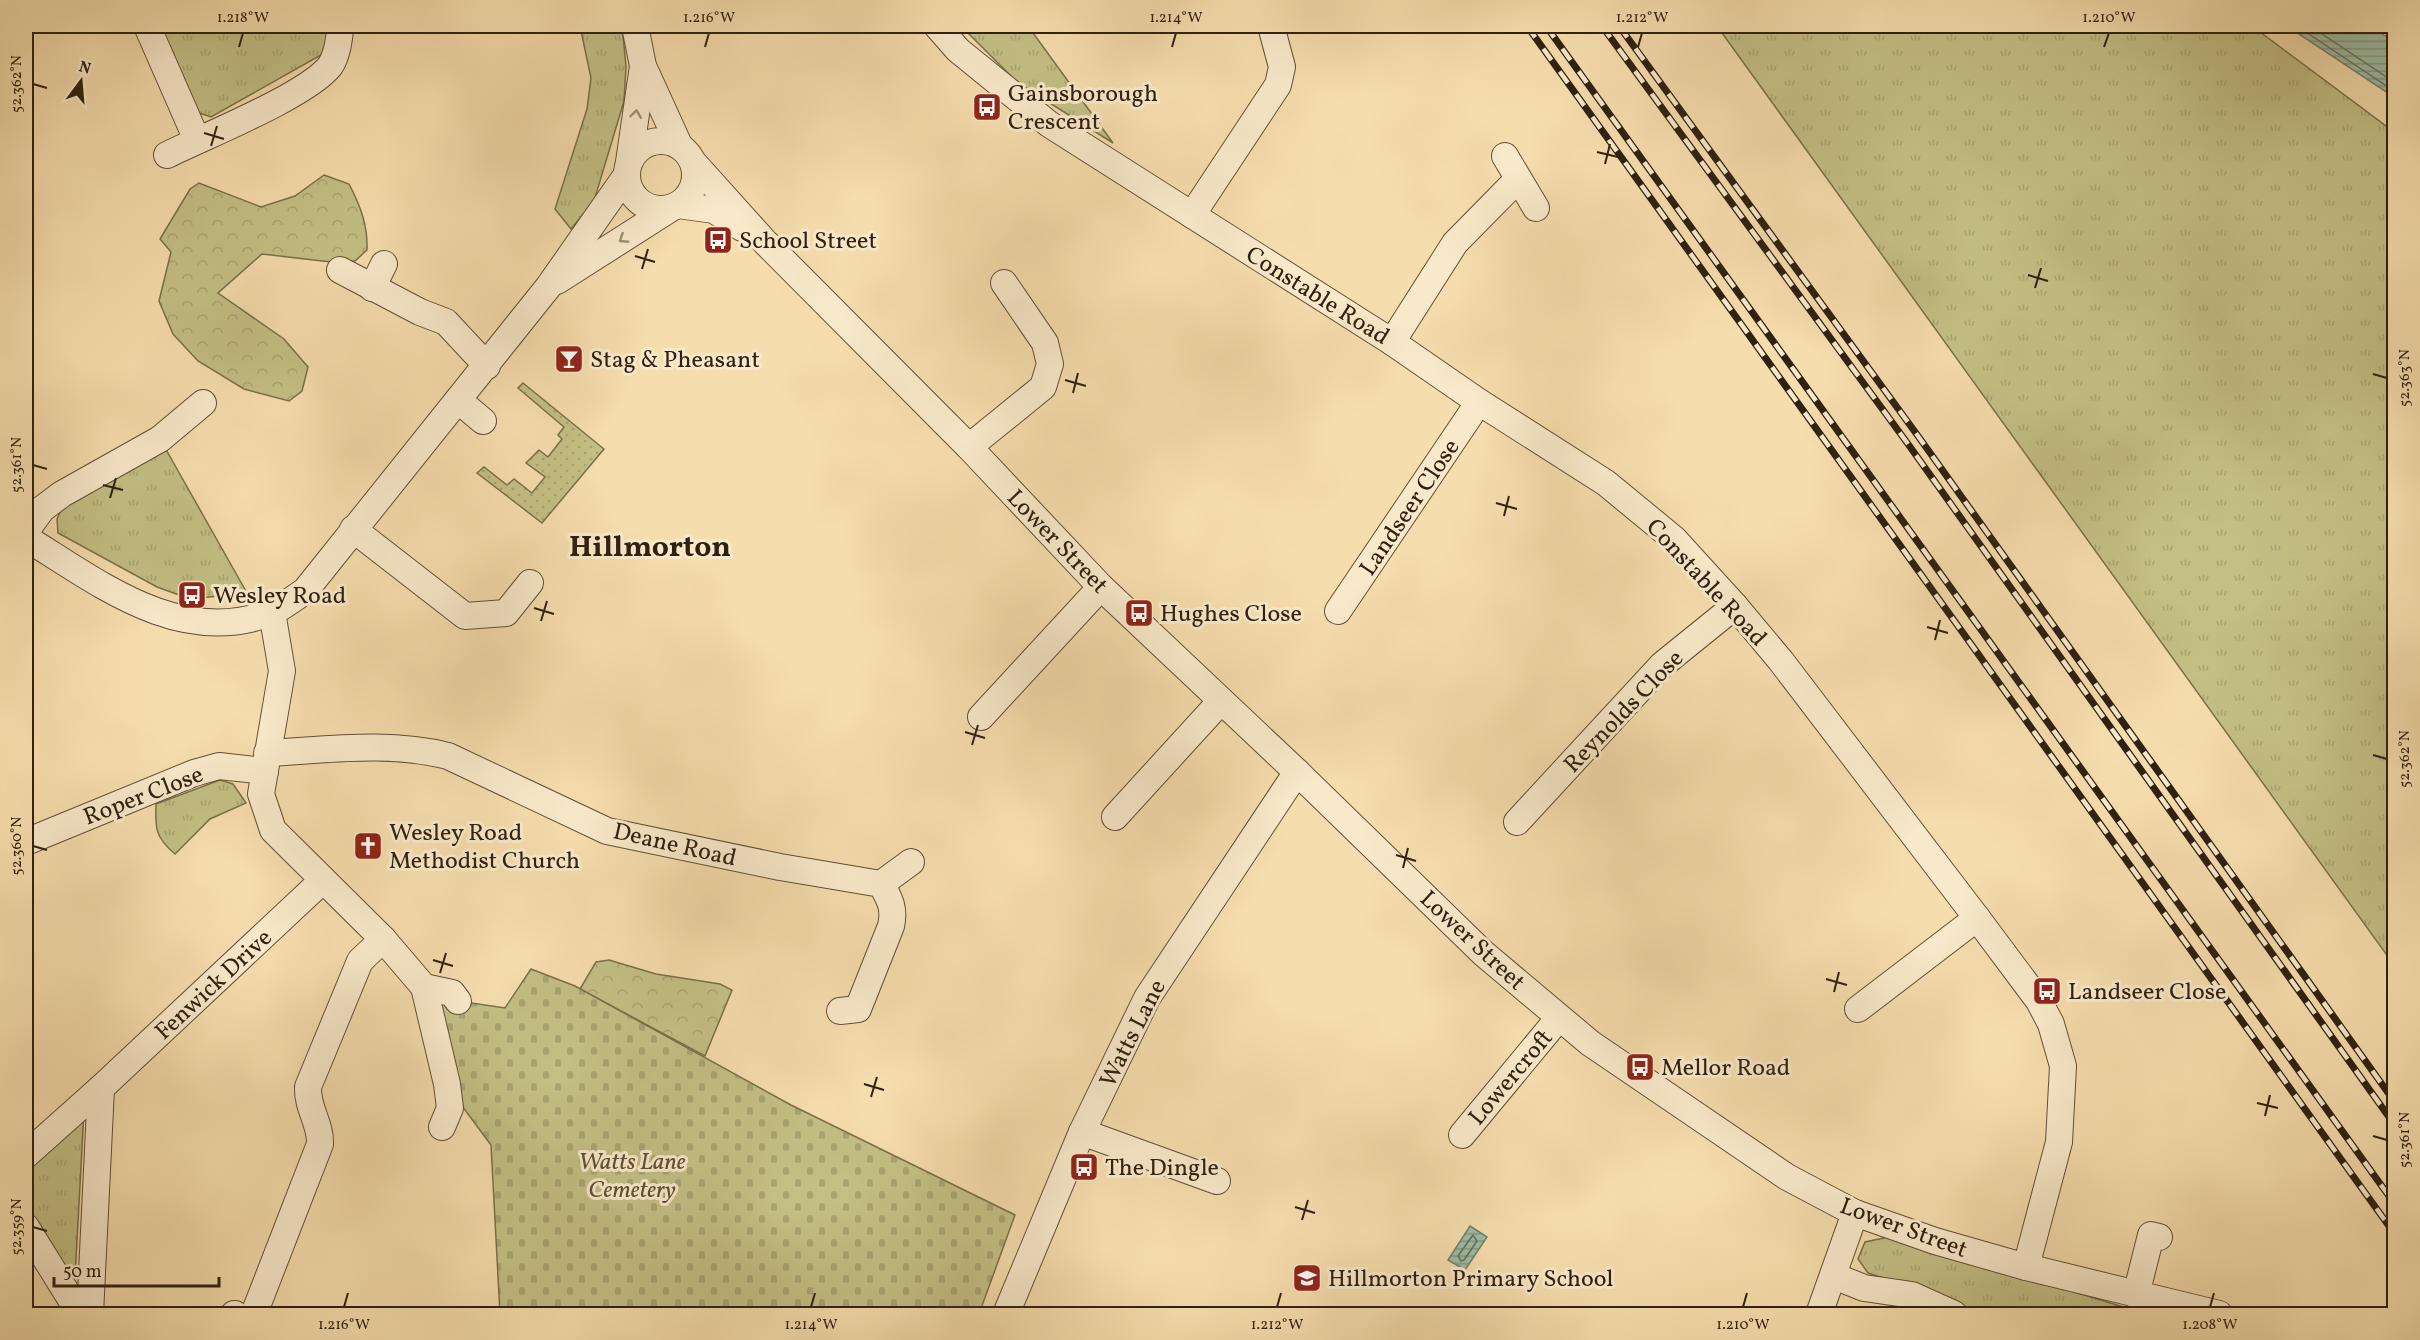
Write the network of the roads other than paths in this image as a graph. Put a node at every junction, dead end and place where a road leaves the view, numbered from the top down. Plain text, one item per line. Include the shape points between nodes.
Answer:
1 (147, 26) edge
2 (340, 26) edge
3 (635, 26) edge
4 (937, 26) edge
5 (1272, 26) edge
6 (643, 66) junction
7 (197, 140) junction
8 (167, 154) dead end
9 (686, 154) junction
10 (1505, 156) dead end
11 (627, 169) junction
12 (1517, 180) junction
13 (675, 206) junction
14 (1536, 208) dead end
15 (1192, 215) junction
16 (765, 242) junction
17 (384, 264) dead end
18 (340, 270) dead end
19 (1004, 283) dead end
20 (549, 286) junction
21 (372, 288) junction
22 (1392, 342) junction
23 (487, 366) junction
24 (458, 400) junction
25 (1479, 402) junction
26 (203, 403) dead end
27 (483, 421) dead end
28 (969, 447) junction
29 (354, 529) junction
30 (26, 531) edge
31 (26, 538) edge
32 (530, 583) dead end
33 (1101, 587) junction
34 (1735, 606) junction
35 (1338, 611) dead end
36 (272, 612) junction
37 (1221, 701) junction
38 (981, 717) dead end
39 (266, 762) junction
40 (1297, 772) junction
41 (1115, 817) dead end
42 (1517, 822) dead end
43 (26, 842) edge
44 (911, 862) dead end
45 (323, 880) junction
46 (881, 884) junction
47 (1977, 918) junction
48 (383, 939) junction
49 (424, 987) junction
50 (458, 1001) dead end
51 (1858, 1010) dead end
52 (856, 1014) dead end
53 (1558, 1019) junction
54 (101, 1088) junction
55 (442, 1127) dead end
56 (1082, 1132) junction
57 (1462, 1135) dead end
58 (26, 1155) edge
59 (1217, 1180) dead end
60 (1855, 1214) junction
61 (26, 1227) edge
62 (2159, 1237) dead end
63 (2026, 1267) junction
64 (1834, 1276) junction
65 (2136, 1295) junction
66 (80, 1314) edge
67 (90, 1314) edge
68 (254, 1314) edge
69 (1006, 1314) edge
70 (1819, 1314) edge
71 (1954, 1314) edge
72 (2219, 1314) edge

1 - 7 street
2 - 7 street via 332,63 323,74 295,93
3 - 6 street
4 - 15 street, Constable Road via 958,50 1049,124
5 - 15 street via 1282,67 1278,85
6 - 9 street
11 -> 6 street
7 - 8 street
9 - 11 street via 660,140 650,142 633,154
9 - 13 street via 696,172 692,191
9 - 16 street, Lower Street
10 - 12 street
11 - 13 street via 628,187 641,203 651,208
11 - 20 street
12 - 14 street
12 - 22 street via 1455,243
13 - 16 street, Lower Street via 714,210
13 -> 20 street
15 - 22 street, Constable Road
16 - 28 street, Lower Street
17 - 21 street
18 - 21 street
19 - 28 street via 1045,343 1050,364 1042,387
20 - 23 street
21 - 23 street via 446,322
22 - 25 street, Constable Road
23 - 24 street
24 - 27 street
24 - 29 street
25 - 34 street, Constable Road via 1606,483 1674,539
25 - 35 street, Landseer Close
26 - 30 street via 160,439 62,494 42,509
28 - 33 street, Lower Street
29 - 32 street via 465,616 506,613
29 - 36 street via 305,591
31 - 36 street via 160,615 230,623
33 - 37 street, Lower Street
33 - 38 street
34 - 42 street, Reynolds Close via 1662,665
34 - 47 street, Constable Road
36 - 39 street via 282,671
37 - 40 street, Lower Street
37 - 41 street
39 - 43 street, Roper Close via 219,766 194,773
39 - 45 street via 261,794 273,830
39 - 46 street, Deane Road via 394,747 422,749 448,756 607,831
40 - 53 street, Lower Street
40 - 56 street, Watts Lane via 1147,998
44 - 46 street
45 - 48 street
45 - 54 street, Fenwick Drive
46 - 52 street via 894,914
47 - 51 street
47 - 63 street, Constable Road via 2039,1001 2051,1024 2063,1066 2059,1142
48 - 49 street
48 - 68 street via 360,962 308,1088 321,1132 320,1144
49 - 50 street via 452,993
49 - 55 street via 447,1084 450,1108
53 - 57 street, Lowercroft
53 - 60 street, Lower Street via 1731,1141
54 - 58 street, Fenwick Drive
54 - 67 street
56 - 59 street
56 - 69 street, Watts Lane
60 - 63 street, Lower Street
60 - 64 street
61 - 66 street
62 - 65 street via 2151,1235
63 - 65 street, Lower Street
64 - 70 street
64 - 71 street via 1864,1288 1912,1295
65 - 72 street, Lower Street

